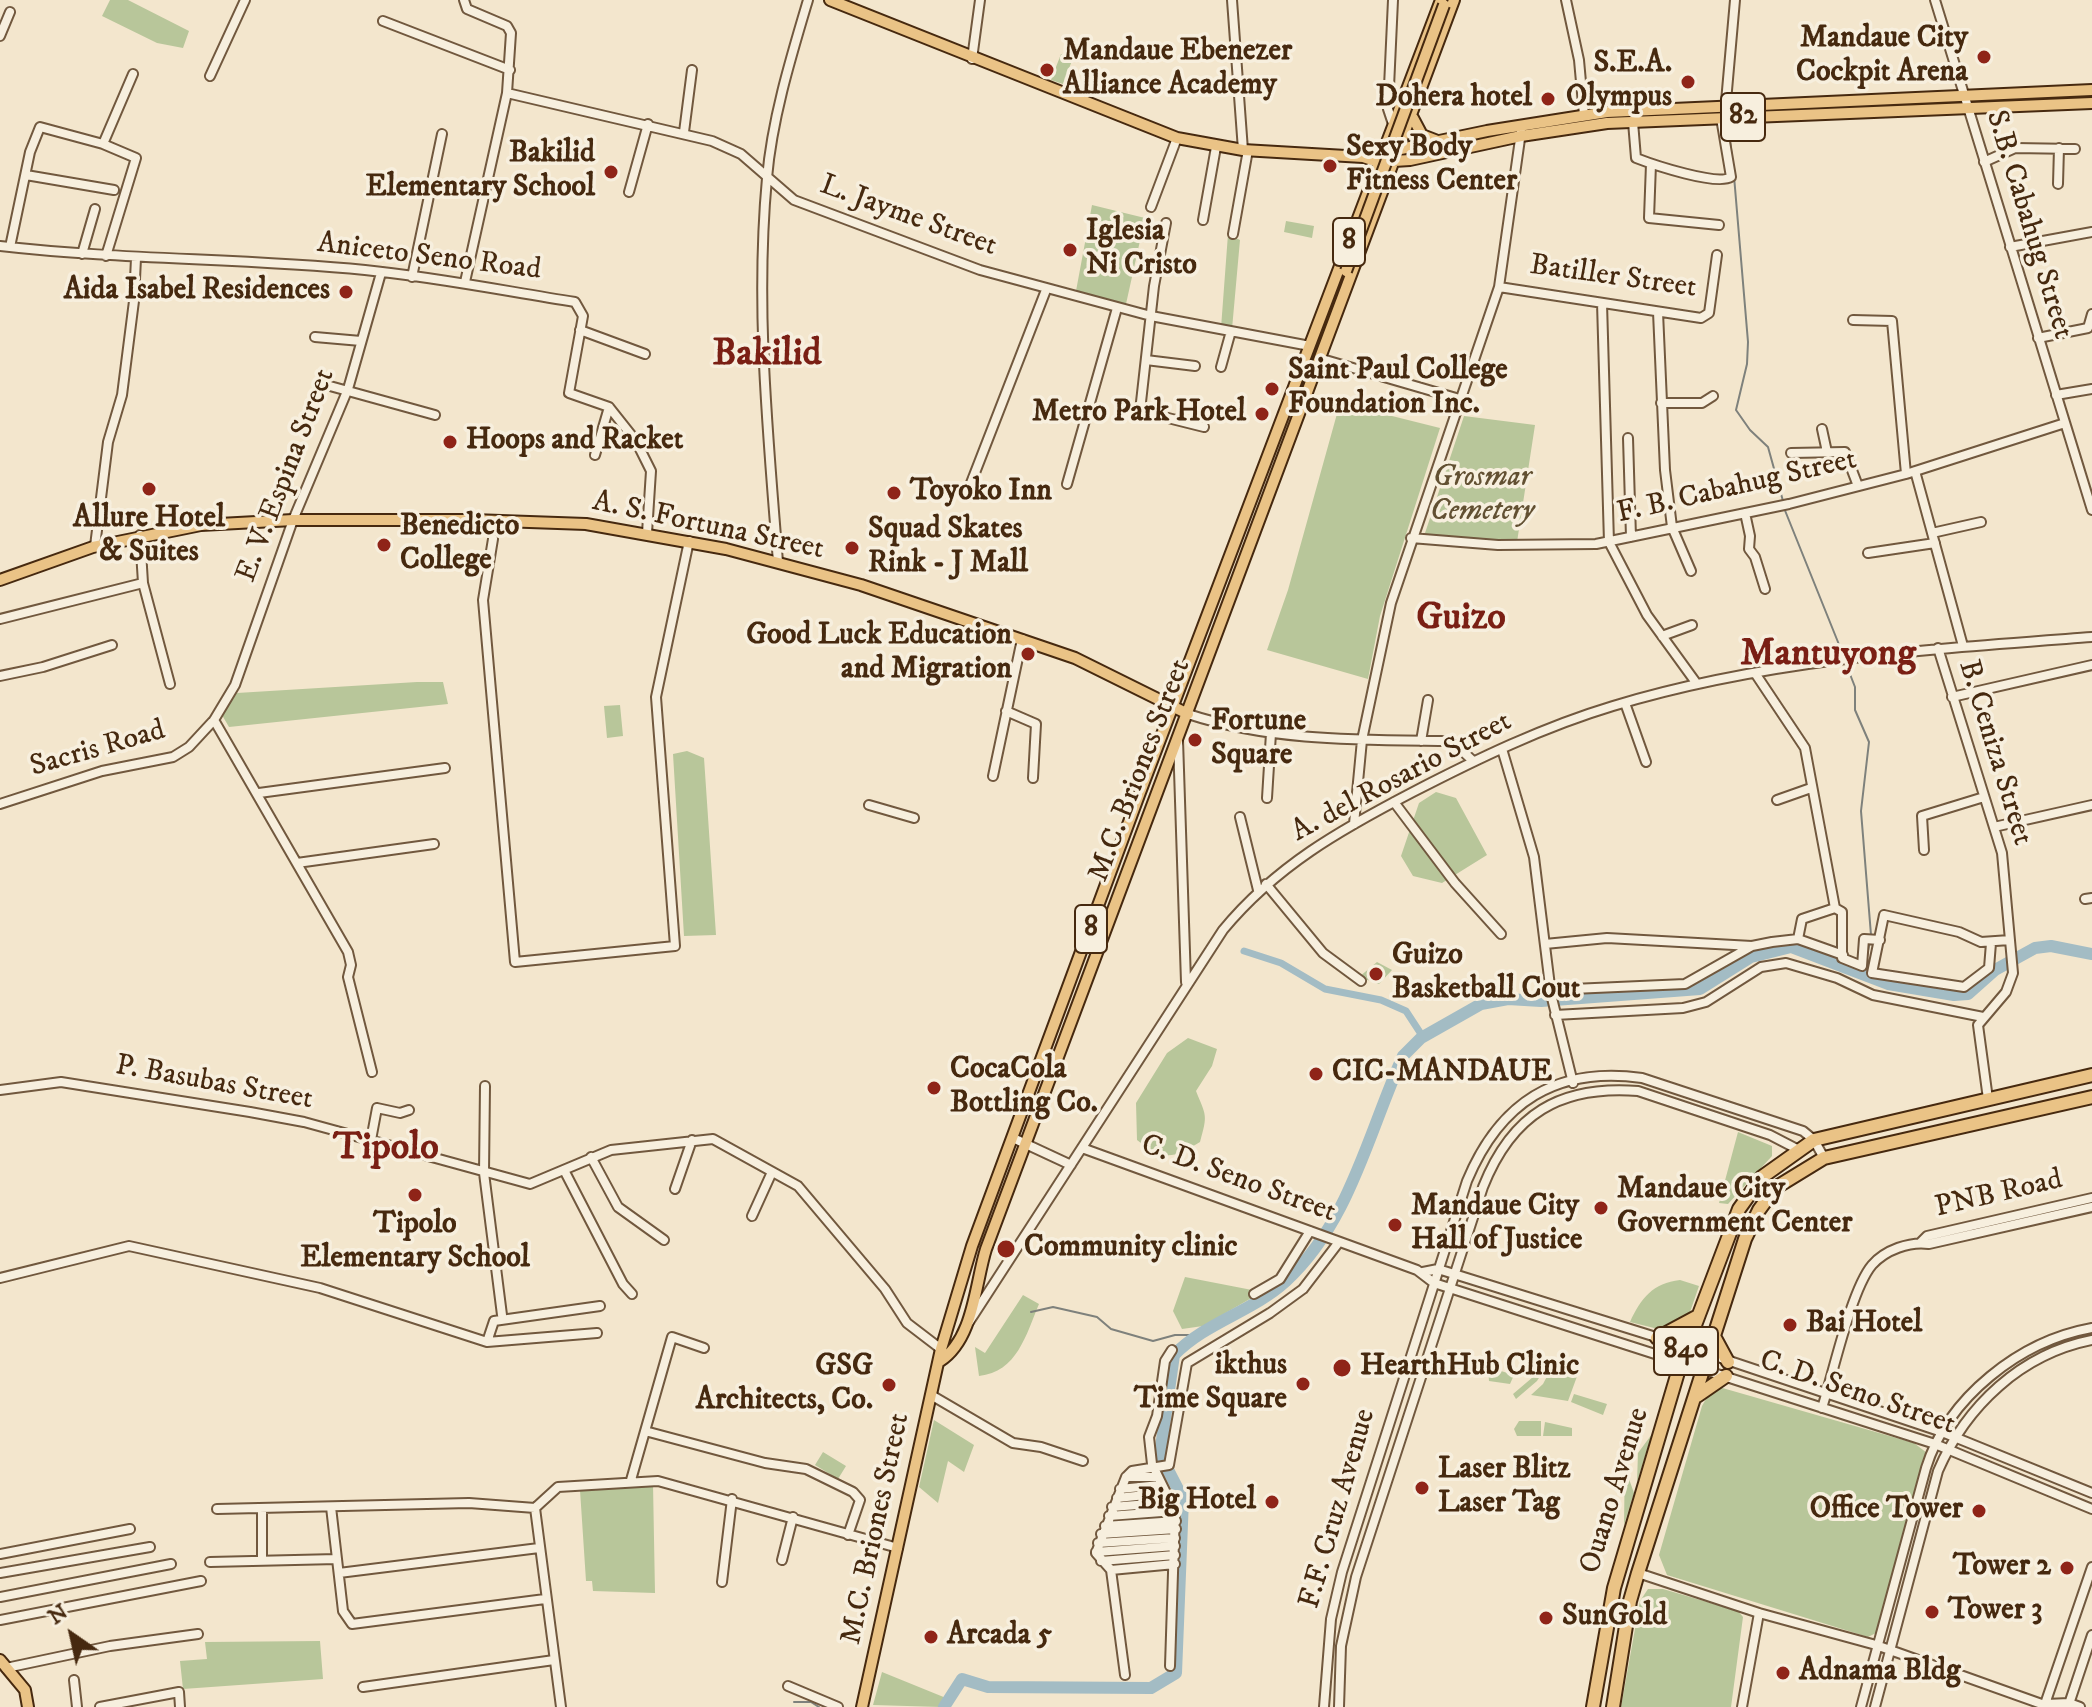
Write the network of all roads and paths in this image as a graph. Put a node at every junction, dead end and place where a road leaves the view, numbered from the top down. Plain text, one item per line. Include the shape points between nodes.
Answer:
1 (245, 0) edge
2 (464, 0) edge
3 (808, 0) edge
4 (830, 0) edge
5 (980, 0) edge
6 (1232, 0) edge
7 (1393, 0) edge
8 (1566, 0) edge
9 (1735, 0) edge
10 (1935, 0) edge
11 (1446, 1) edge
12 (10, 12) dead end
13 (383, 21) dead end
14 (0, 36) edge
15 (972, 59) junction
16 (510, 70) junction
17 (692, 70) dead end
18 (133, 74) dead end
19 (210, 76) dead end
20 (2092, 90) edge
21 (2074, 91) junction
22 (507, 93) junction
23 (1964, 101) junction
24 (2074, 103) junction
25 (2092, 103) edge
26 (1723, 114) junction
27 (1584, 115) junction
28 (1413, 116) junction
29 (1392, 121) junction
30 (1633, 122) junction
31 (648, 124) junction
32 (1521, 131) junction
33 (684, 132) junction
34 (442, 134) dead end
35 (1177, 138) junction
36 (1442, 142) junction
37 (103, 144) junction
38 (1216, 147) junction
39 (2059, 148) junction
40 (2075, 149) dead end
41 (1245, 150) junction
42 (1382, 150) junction
43 (1400, 150) junction
44 (1363, 157) junction
45 (1420, 158) junction
46 (1396, 161) junction
47 (1378, 162) junction
48 (1984, 162) junction
49 (1651, 164) junction
50 (26, 175) junction
51 (767, 176) junction
52 (1372, 180) junction
53 (1388, 184) junction
54 (2058, 184) dead end
55 (114, 190) dead end
56 (629, 192) dead end
57 (1151, 207) dead end
58 (95, 209) dead end
59 (1203, 220) dead end
60 (1166, 223) dead end
61 (1719, 225) dead end
62 (2092, 232) edge
63 (1233, 234) dead end
64 (0, 246) edge
65 (10, 247) junction
66 (2010, 247) junction
67 (82, 254) junction
68 (1717, 255) dead end
69 (106, 256) junction
70 (136, 258) junction
71 (381, 273) junction
72 (1345, 275) junction
73 (412, 277) junction
74 (465, 282) junction
75 (1499, 287) junction
76 (1046, 290) junction
77 (1602, 303) junction
78 (1117, 308) junction
79 (1658, 312) junction
80 (2092, 314) edge
81 (1151, 316) junction
82 (1853, 320) dead end
83 (1320, 321) junction
84 (1333, 328) junction
85 (580, 330) junction
86 (1231, 331) junction
87 (315, 337) dead end
88 (2038, 338) junction
89 (361, 341) junction
90 (1310, 346) junction
91 (645, 354) dead end
92 (1322, 359) junction
93 (1146, 360) junction
94 (1195, 366) dead end
95 (1221, 367) dead end
96 (319, 383) dead end
97 (348, 389) junction
98 (2092, 389) edge
99 (2056, 395) junction
100 (1713, 396) dead end
101 (1463, 400) junction
102 (1661, 403) junction
103 (609, 407) junction
104 (435, 415) dead end
105 (2065, 423) junction
106 (1204, 427) dead end
107 (1822, 429) dead end
108 (1628, 438) dead end
109 (1827, 452) junction
110 (1791, 453) dead end
111 (595, 455) dead end
112 (1910, 472) junction
113 (971, 483) dead end
114 (1067, 484) dead end
115 (1858, 486) junction
116 (2092, 510) edge
117 (1745, 513) junction
118 (293, 520) junction
119 (1981, 522) dead end
120 (1672, 527) junction
121 (647, 533) junction
122 (1932, 533) junction
123 (140, 535) junction
124 (1631, 537) junction
125 (1411, 538) junction
126 (493, 539) dead end
127 (689, 541) junction
128 (1609, 542) junction
129 (1935, 543) junction
130 (95, 546) junction
131 (1868, 553) dead end
132 (778, 562) junction
133 (1691, 571) dead end
134 (0, 580) edge
135 (143, 583) junction
136 (1765, 589) dead end
137 (0, 619) edge
138 (1692, 625) dead end
139 (1662, 636) junction
140 (2092, 637) edge
141 (1022, 639) junction
142 (112, 645) dead end
143 (1963, 646) junction
144 (1938, 648) junction
145 (2092, 665) edge
146 (1755, 673) junction
147 (0, 676) edge
148 (170, 684) dead end
149 (1697, 684) junction
150 (231, 694) joint
151 (1952, 697) junction
152 (1428, 700) dead end
153 (1625, 703) junction
154 (1174, 706) junction
155 (1006, 711) junction
156 (1188, 714) junction
157 (214, 720) junction
158 (1271, 733) junction
159 (1178, 739) junction
160 (1362, 740) junction
161 (1421, 741) junction
162 (1502, 749) junction
163 (1473, 761) junction
164 (1646, 762) dead end
165 (445, 768) dead end
166 (993, 776) dead end
167 (1033, 778) dead end
168 (1811, 788) junction
169 (259, 793) junction
170 (1984, 797) junction
171 (1267, 798) dead end
172 (1777, 800) dead end
173 (1394, 802) junction
174 (0, 804) edge
175 (869, 805) dead end
176 (2092, 805) edge
177 (1240, 817) dead end
178 (914, 818) dead end
179 (1354, 824) junction
180 (1994, 827) junction
181 (434, 844) dead end
182 (1924, 850) dead end
183 (297, 863) junction
184 (1262, 887) junction
185 (1835, 908) junction
186 (1501, 934) dead end
187 (1798, 939) junction
188 (1879, 940) junction
189 (2010, 940) junction
190 (1991, 943) junction
191 (1545, 944) junction
192 (1752, 946) junction
193 (1843, 955) junction
194 (1361, 981) dead end
195 (1186, 983) junction
196 (1551, 992) junction
197 (1554, 1011) junction
198 (1983, 1017) junction
199 (372, 1072) dead end
200 (2092, 1075) edge
201 (1572, 1080) junction
202 (485, 1086) dead end
203 (0, 1090) edge
204 (1575, 1093) junction
205 (2092, 1097) edge
206 (1988, 1099) junction
207 (409, 1110) dead end
208 (1013, 1138) junction
209 (371, 1140) junction
210 (692, 1140) junction
211 (1814, 1140) junction
212 (1028, 1144) junction
213 (1082, 1148) junction
214 (1797, 1149) junction
215 (591, 1157) junction
216 (1824, 1158) junction
217 (1071, 1165) junction
218 (564, 1170) junction
219 (772, 1172) junction
220 (484, 1173) junction
221 (675, 1189) dead end
222 (2092, 1198) edge
223 (2092, 1207) edge
224 (752, 1216) dead end
225 (1313, 1232) junction
226 (664, 1240) dead end
227 (1336, 1241) junction
228 (1920, 1243) junction
229 (1438, 1269) junction
230 (1423, 1272) junction
231 (1453, 1274) junction
232 (0, 1278) edge
233 (1434, 1283) junction
234 (623, 1284) junction
235 (1448, 1287) junction
236 (632, 1294) dead end
237 (1254, 1294) dead end
238 (624, 1300) dead end
239 (1542, 1302) junction
240 (600, 1306) dead end
241 (502, 1315) dead end
242 (1537, 1316) junction
243 (1698, 1316) junction
244 (965, 1326) junction
245 (2092, 1328) edge
246 (597, 1333) dead end
247 (1657, 1338) junction
248 (1715, 1338) junction
249 (2092, 1340) edge
250 (487, 1342) junction
251 (1688, 1347) junction
252 (704, 1348) dead end
253 (1172, 1350) dead end
254 (940, 1355) junction
255 (1710, 1355) junction
256 (1681, 1362) junction
257 (1728, 1362) junction
258 (1704, 1369) junction
259 (1726, 1376) junction
260 (931, 1395) junction
261 (1826, 1395) junction
262 (1695, 1399) junction
263 (1822, 1408) junction
264 (645, 1431) junction
265 (1942, 1432) junction
266 (1955, 1438) junction
267 (1935, 1444) junction
268 (1948, 1449) junction
269 (1083, 1461) dead end
270 (1160, 1473) junction
271 (631, 1480) junction
272 (1165, 1493) junction
273 (2092, 1493) edge
274 (732, 1499) junction
275 (1115, 1502) junction
276 (331, 1507) junction
277 (535, 1508) junction
278 (217, 1509) dead end
279 (262, 1509) junction
280 (2092, 1509) edge
281 (793, 1517) junction
282 (130, 1529) dead end
283 (1175, 1533) junction
284 (848, 1535) junction
285 (1141, 1540) junction
286 (1100, 1543) junction
287 (150, 1547) dead end
288 (539, 1548) junction
289 (898, 1548) junction
290 (0, 1554) edge
291 (262, 1559) junction
292 (337, 1559) junction
293 (782, 1560) dead end
294 (210, 1562) dead end
295 (171, 1564) dead end
296 (2092, 1567) edge
297 (1111, 1570) junction
298 (0, 1573) edge
299 (339, 1573) junction
300 (1638, 1573) junction
301 (201, 1581) dead end
302 (722, 1582) dead end
303 (0, 1597) edge
304 (545, 1599) junction
305 (1759, 1613) junction
306 (0, 1620) edge
307 (198, 1634) dead end
308 (2092, 1635) edge
309 (1876, 1645) junction
310 (1890, 1650) junction
311 (554, 1660) junction
312 (3, 1664) edge
313 (1170, 1666) dead end
314 (1125, 1675) dead end
315 (74, 1680) dead end
316 (788, 1686) dead end
317 (363, 1687) dead end
318 (2048, 1705) edge
319 (2069, 1705) edge
320 (28, 1707) edge
321 (77, 1707) edge
322 (100, 1707) edge
323 (180, 1707) edge
324 (561, 1707) edge
325 (838, 1707) edge
326 (862, 1707) edge
327 (1324, 1707) edge
328 (1339, 1707) edge
329 (1593, 1707) edge
330 (1613, 1707) edge
331 (1742, 1707) edge
332 (1861, 1707) edge
333 (1875, 1707) edge
334 (2080, 1707) edge

1 - 19 street
2 - 16 street via 467,9 511,29
3 - 51 street
4 - 15 main road
5 - 15 street
6 - 41 street
7 - 29 street via 1388,109
8 - 27 street
9 - 26 street
10 - 23 street, S.B. Cabahug Street
11 - 28 main road, M.C. Briones Street / 8
11 - 29 main road, M.C. Briones Street / 8
11 - 72 main road, 8, bridge
12 - 14 street
13 - 16 street
15 - 35 main road
16 - 22 street
17 - 33 street
18 - 37 street
20 - 21 main road, 82
21 - 23 main road, 82
21 - 24 main road
22 - 31 street, L. Jayme Street
22 - 74 street
23 - 24 main road, 82
23 - 26 main road, 82
23 - 48 street, S.B. Cabahug Street
24 - 25 main road, 82
26 - 27 main road, 82
26 - 30 main road, 82
26 - 49 street via 1729,179 1699,178
27 - 32 main road, 82
28 - 36 main road via 1422,135
28 - 43 main road, M.C. Briones Street / 8
29 - 42 main road, M.C. Briones Street / 8
30 - 32 main road, 82
30 - 49 street via 1636,158
31 - 33 street, L. Jayme Street
31 - 56 street
32 - 36 main road, 82
32 - 45 main road, 82
32 - 75 street
33 - 51 street, L. Jayme Street via 741,154
34 - 73 street
35 - 38 main road
35 - 57 street
36 - 43 main road, 82
37 - 50 street via 40,127
37 - 69 street via 137,161
38 - 41 main road
38 - 59 street
39 - 40 street
39 - 48 street via 2015,148
39 - 54 street
41 - 44 main road
41 - 63 street
42 - 43 main road, 82
42 - 44 main road
42 - 47 main road, M.C. Briones Street / 8
43 - 46 main road, M.C. Briones Street / 8
44 - 47 main road
45 - 46 main road, 82
45 - 53 main road via 1399,169
46 - 47 main road, 82
46 - 53 main road, M.C. Briones Street / 8
47 - 52 main road, M.C. Briones Street / 8
48 - 66 street, S.B. Cabahug Street
49 - 61 street via 1649,218
50 - 55 street
50 - 65 street
51 - 76 street, L. Jayme Street via 794,200 823,213
51 - 132 street via 761,325
52 - 53 main road via 1381,176
52 - 83 main road, M.C. Briones Street / 8
53 - 84 main road, M.C. Briones Street / 8
58 - 67 street
60 - 81 street
62 - 66 street
64 - 65 street, Aniceto Seno Road
65 - 67 street, Aniceto Seno Road
66 - 88 street, S.B. Cabahug Street
67 - 69 street, Aniceto Seno Road
68 - 79 street, Batiller Street via 1707,316
69 - 70 street, Aniceto Seno Road
70 - 71 street, Aniceto Seno Road
70 - 130 street via 122,395 108,442
71 - 73 street, Aniceto Seno Road
71 - 89 street, E. V. Espina Street
72 - 83 main road, M.C. Briones Street / 8
72 - 84 main road, M.C. Briones Street / 8
73 - 74 street, Aniceto Seno Road
74 - 85 street, Aniceto Seno Road via 575,302 583,316
75 - 77 street, Batiller Street
75 - 101 street
76 - 78 street, L. Jayme Street
76 - 113 street
77 - 79 street, Batiller Street
77 - 128 street
78 - 81 street, L. Jayme Street
78 - 114 street
79 - 102 street
80 - 88 street via 2089,327
81 - 86 street, L. Jayme Street
81 - 93 street
82 - 112 street via 1892,321
83 - 90 main road, M.C. Briones Street / 8
84 - 92 main road, M.C. Briones Street / 8
85 - 91 street
85 - 103 street via 569,393
86 - 90 street, L. Jayme Street
86 - 95 street
87 - 89 street
88 - 99 street, S.B. Cabahug Street
89 - 97 street, E. V. Espina Street
90 - 154 main road, M.C. Briones Street / 8
92 - 101 street
92 - 156 main road, M.C. Briones Street / 8
93 - 94 street
93 - 106 street via 1140,411
96 - 97 street
97 - 104 street
97 - 118 street, E. V. Espina Street
98 - 99 street
99 - 105 street, S.B. Cabahug Street
100 - 102 street via 1702,403
101 - 125 street
102 - 120 street
103 - 111 street
103 - 121 street via 650,467
105 - 112 street, F. B. Cabahug Street
105 - 116 street, S.B. Cabahug Street
107 - 109 street
108 - 124 street
109 - 110 street
109 - 115 street via 1845,452
112 - 115 street, F. B. Cabahug Street
112 - 122 street
115 - 117 street, F. B. Cabahug Street
117 - 120 street, F. B. Cabahug Street
117 - 136 street via 1749,549
118 - 121 main road, A. S. Fortuna Street via 545,521
118 - 123 main road, A. S. Fortuna Street via 201,525
118 - 150 street, E. V. Espina Street
119 - 122 street
120 - 124 street, F. B. Cabahug Street
120 - 133 street
121 - 127 main road, A. S. Fortuna Street
122 - 129 street
123 - 130 main road, A. S. Fortuna Street
123 - 135 street
124 - 128 street, F. B. Cabahug Street
125 - 128 street, F. B. Cabahug Street via 1498,545
125 - 160 street via 1391,603
126 - 127 street via 483,600 515,962 675,946 656,697
127 - 132 main road, A. S. Fortuna Street
128 - 139 street
129 - 131 street
129 - 143 street
130 - 134 main road, A. S. Fortuna Street
132 - 141 main road, A. S. Fortuna Street
135 - 137 street
135 - 148 street
138 - 139 street
139 - 149 street
140 - 143 street, A. del Rosario Street
141 - 154 main road, A. S. Fortuna Street
141 - 155 street
142 - 147 street
143 - 144 street, A. del Rosario Street
144 - 146 street, A. del Rosario Street
144 - 151 street, B. Ceniza Street
145 - 151 street
146 - 149 street, A. del Rosario Street
146 - 168 street via 1805,748
149 - 153 street, A. del Rosario Street
150 - 157 street, Sacris Road
151 - 170 street, B. Ceniza Street
152 - 161 street
153 - 162 street, A. del Rosario Street
153 - 164 street
154 - 156 main road, A. S. Fortuna Street
154 - 208 main road, M.C. Briones Street / 8
155 - 166 street
155 - 167 street via 1036,724
156 - 158 street, A. S. Fortuna Street
156 - 159 main road, M.C. Briones Street / 8
157 - 169 street
157 - 174 street, Sacris Road via 173,757 102,771
158 - 160 street, A. S. Fortuna Street
158 - 171 street
159 - 195 street
159 - 212 main road, M.C. Briones Street / 8
160 - 161 street, A. S. Fortuna Street
160 - 179 street
161 - 163 street, A. S. Fortuna Street via 1455,744
162 - 163 street, A. del Rosario Street
162 - 191 street via 1534,857
163 - 173 street, A. del Rosario Street
165 - 169 street
168 - 172 street
168 - 185 street
169 - 183 street
170 - 180 street, B. Ceniza Street
170 - 182 street via 1922,816
173 - 179 street, A. del Rosario Street
173 - 186 street
175 - 178 street
176 - 180 street
177 - 184 street
179 - 184 street, A. del Rosario Street via 1307,851
180 - 189 street, B. Ceniza Street via 2002,853
181 - 183 street
183 - 199 street via 348,952 348,977
184 - 194 street via 1323,953
184 - 195 street, A. del Rosario Street
185 - 187 street via 1802,919
185 - 193 street via 1842,912
187 - 192 street
187 - 193 street
188 - 190 street via 1884,915
188 - 190 street via 1872,973 1954,987 1964,987 1989,968
188 - 193 street via 1866,939 1864,965
189 - 190 street
189 - 198 street, B. Ceniza Street via 2012,967 2006,992
191 - 192 street via 1607,938
191 - 196 street
192 - 196 street via 1685,984
195 - 213 street, A. del Rosario Street
196 - 197 street
197 - 198 street via 1683,1008 1706,1002 1761,967 1796,964 1873,995
197 - 201 street
198 - 206 street via 1977,1038
200 - 206 highway, Ouano Avenue / 840
201 - 204 street
201 - 211 street, F.F. Cruz Avenue via 1642,1078 1803,1131
201 - 229 street, F.F. Cruz Avenue via 1522,1103 1489,1136 1467,1181
202 - 220 street
203 - 209 street, P. Basubas Street via 61,1082 250,1112
204 - 214 street via 1638,1091
204 - 231 street, F.F. Cruz Avenue via 1531,1116 1502,1146
205 - 216 highway, Ouano Avenue / 840
206 - 211 highway, Ouano Avenue / 840
207 - 209 street via 377,1108
208 - 212 street
208 - 254 main road, M.C. Briones Street / 8 via 972,1246
209 - 220 street, P. Basubas Street
210 - 215 street, P. Basubas Street
210 - 219 street, P. Basubas Street via 713,1139
210 - 221 street
211 - 214 highway, Ouano Avenue / 840
211 - 216 street
212 - 217 street
212 - 244 main road, M.C. Briones Street / 8 via 986,1249
213 - 217 street, A. del Rosario Street
213 - 225 street, C. D. Seno Street
214 - 243 highway, Ouano Avenue / 840 via 1762,1177 1739,1209
215 - 218 street, P. Basubas Street
215 - 226 street via 618,1207
216 - 248 highway, Ouano Avenue / 840 via 1775,1188 1759,1210
217 - 244 street, A. del Rosario Street
218 - 220 street, P. Basubas Street via 535,1184
218 - 234 street
219 - 224 street
219 - 254 street, P. Basubas Street via 801,1189 894,1300 907,1323
220 - 241 street
222 - 228 street, PNB Road via 1927,1236
223 - 228 street, PNB Road
225 - 227 street, C. D. Seno Street
225 - 237 street via 1280,1279
227 - 230 street, C. D. Seno Street
227 - 270 street via 1303,1289 1187,1363
228 - 261 street, PNB Road via 1884,1254 1867,1273
229 - 230 street, C. D. Seno Street
229 - 231 street, C. D. Seno Street
229 - 233 street, F.F. Cruz Avenue
230 - 233 street, C. D. Seno Street
231 - 235 street, F.F. Cruz Avenue
231 - 239 street, C. D. Seno Street
232 - 250 street via 129,1246 320,1288
233 - 235 street, C. D. Seno Street
233 - 327 street, F.F. Cruz Avenue via 1342,1572 1331,1619
234 - 236 street
234 - 238 street
235 - 242 street, C. D. Seno Street
235 - 328 street, F.F. Cruz Avenue via 1347,1610
239 - 242 street
239 - 247 street, C. D. Seno Street
240 - 250 street via 494,1321
242 - 256 street, C. D. Seno Street
243 - 247 highway
243 - 251 highway, Ouano Avenue / 840
244 - 254 main road, M.C. Briones Street / 8 via 950,1354
245 - 265 street via 2017,1356 1987,1380
246 - 250 street
247 - 251 street, C. D. Seno Street
248 - 255 highway, Ouano Avenue / 840
248 - 257 highway
249 - 266 street via 2025,1367 1996,1388
251 - 255 street, C. D. Seno Street
251 - 256 highway, Ouano Avenue / 840
252 - 264 street via 672,1337
253 - 270 street via 1149,1437 1152,1464
254 - 260 main road, M.C. Briones Street / 8
255 - 257 street, C. D. Seno Street
255 - 258 highway, Ouano Avenue / 840
256 - 258 street, C. D. Seno Street
256 - 329 highway, Ouano Avenue / 840 via 1612,1596
257 - 261 street, C. D. Seno Street
258 - 259 street, C. D. Seno Street
258 - 262 highway, Ouano Avenue / 840
259 - 262 highway
259 - 263 street, C. D. Seno Street
260 - 269 street via 1013,1443
260 - 289 main road, M.C. Briones Street / 8
261 - 263 street, PNB Road
261 - 265 street, C. D. Seno Street
262 - 300 highway, Ouano Avenue / 840
263 - 267 street, C. D. Seno Street
264 - 271 street
264 - 284 street via 806,1469 837,1483 860,1500
265 - 266 street, C. D. Seno Street
265 - 267 street
266 - 268 street
266 - 273 street, C. D. Seno Street
267 - 268 street, C. D. Seno Street
267 - 309 street
268 - 280 street, C. D. Seno Street
268 - 310 street
270 - 272 street
270 - 275 street
270 - 275 street via 1132,1471
271 - 274 street via 658,1481
271 - 277 street via 558,1487
272 - 275 street
272 - 283 street
274 - 281 street
274 - 302 street
275 - 283 street
275 - 285 street
275 - 286 street
276 - 277 street via 469,1503
276 - 279 street
276 - 292 street
277 - 288 street
278 - 279 street
279 - 291 street
281 - 284 street
281 - 293 street
282 - 290 street
283 - 285 street
283 - 285 street
283 - 285 street
283 - 285 street
283 - 313 street
284 - 289 street
285 - 286 street
285 - 286 street
285 - 286 street
285 - 297 street
286 - 297 street
287 - 298 street
288 - 299 street
288 - 304 street
289 - 326 main road, M.C. Briones Street / 8
291 - 292 street
291 - 294 street
292 - 299 street
295 - 303 street
296 - 318 street
297 - 314 street
299 - 304 street via 343,1611 352,1624
300 - 305 street
300 - 330 highway, Ouano Avenue / 840
301 - 306 street
304 - 311 street
305 - 309 street
305 - 331 street
307 - 312 street
308 - 319 street
309 - 310 street
309 - 332 street
310 - 318 street
310 - 333 street
311 - 317 street
311 - 324 street
312 - 320 main road via 25,1690
315 - 321 street
316 - 325 street
318 - 319 street
319 - 334 street
322 - 323 street via 179,1692

